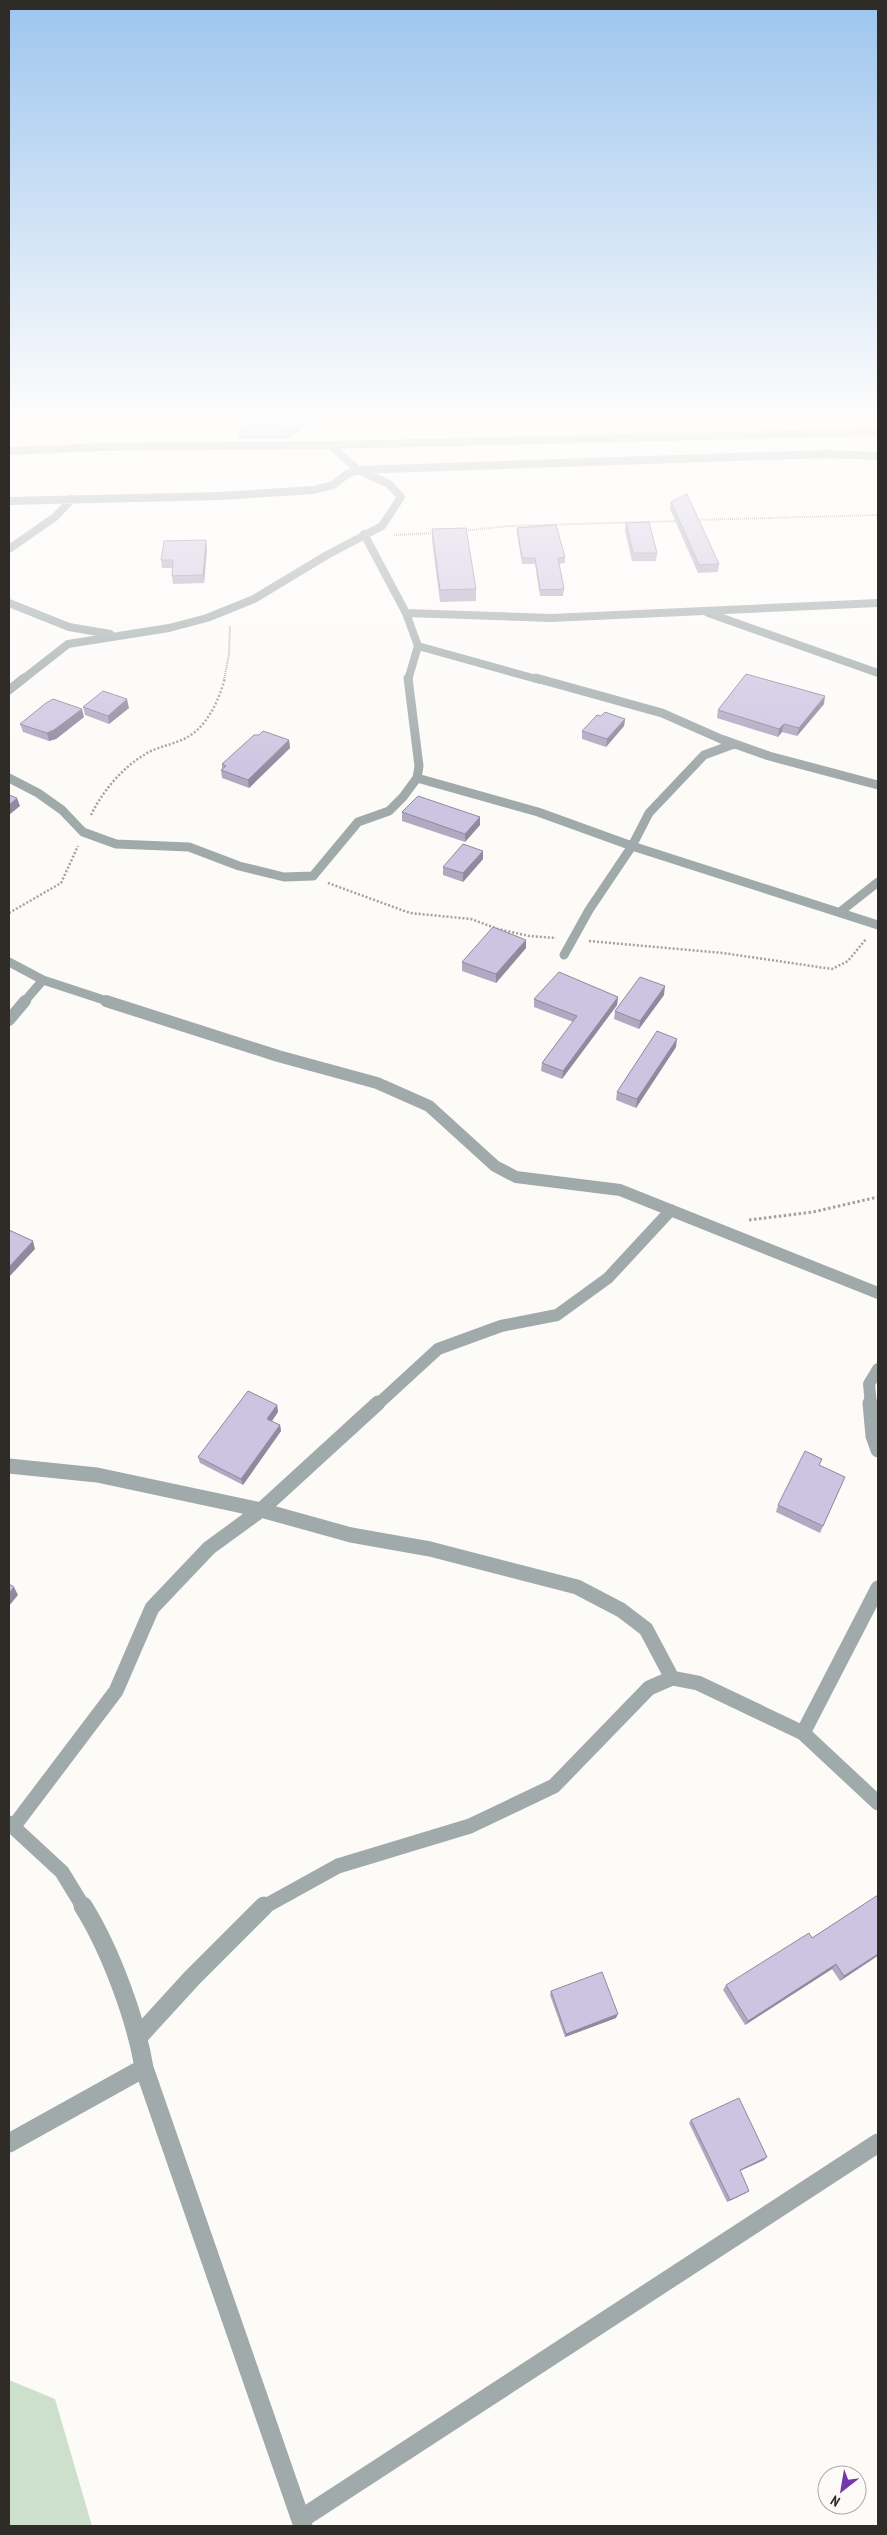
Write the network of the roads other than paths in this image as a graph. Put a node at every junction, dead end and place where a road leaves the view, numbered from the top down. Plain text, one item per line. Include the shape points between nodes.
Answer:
1 (23, 539) edge
2 (358, 539) edge
3 (367, 539) edge
4 (9, 549) edge
5 (9, 603) edge
6 (878, 603) edge
7 (701, 611) junction
8 (406, 613) junction
9 (124, 636) junction
10 (418, 646) junction
11 (878, 672) edge
12 (9, 690) edge
13 (734, 744) junction
14 (9, 778) edge
15 (417, 778) junction
16 (878, 785) edge
17 (632, 846) junction
18 (878, 882) edge
19 (840, 912) junction
20 (878, 925) edge
21 (564, 954) dead end
22 (9, 962) edge
23 (43, 980) junction
24 (9, 1020) edge
25 (671, 1210) junction
26 (878, 1293) edge
27 (878, 1369) edge
28 (878, 1450) edge
29 (9, 1466) edge
30 (261, 1510) junction
31 (878, 1588) edge
32 (672, 1678) junction
33 (803, 1734) junction
34 (878, 1803) edge
35 (11, 1824) edge
36 (139, 2036) junction
37 (144, 2068) junction
38 (9, 2143) edge
39 (878, 2143) edge
40 (302, 2523) edge

1 - 4 street
2 - 9 street via 254,599 198,620
3 - 8 street
5 - 9 street via 68,627
6 - 7 street
7 - 8 street via 551,618
7 - 11 street
8 - 10 street
9 - 12 street via 68,644
10 - 13 street via 662,713
10 - 15 street via 408,678
13 - 16 street
13 - 17 street via 704,755 674,784 649,813
14 - 15 street via 62,810 83,832 116,844 189,847 238,866 284,877 313,876 358,822 389,811
15 - 17 street via 538,812
17 - 19 street
17 - 21 street
18 - 19 street
19 - 20 street
22 - 23 street
23 - 24 street
23 - 25 street via 278,1056 377,1083 428,1106 495,1166 516,1177 620,1190
25 - 26 street
25 - 30 street via 608,1278 557,1315 501,1326 438,1349
27 - 28 street via 869,1384 873,1436
29 - 30 street via 97,1475
30 - 32 street via 351,1535 430,1549 577,1587 621,1610 646,1629
30 - 35 street via 209,1548 152,1608 116,1690
31 - 33 street
32 - 33 street via 698,1683
32 - 36 street via 649,1688 554,1786 470,1826 338,1866 265,1905
33 - 34 street
35 - 36 street via 62,1872 97,1928
36 - 37 street
37 - 38 street
37 - 40 street
39 - 40 street

